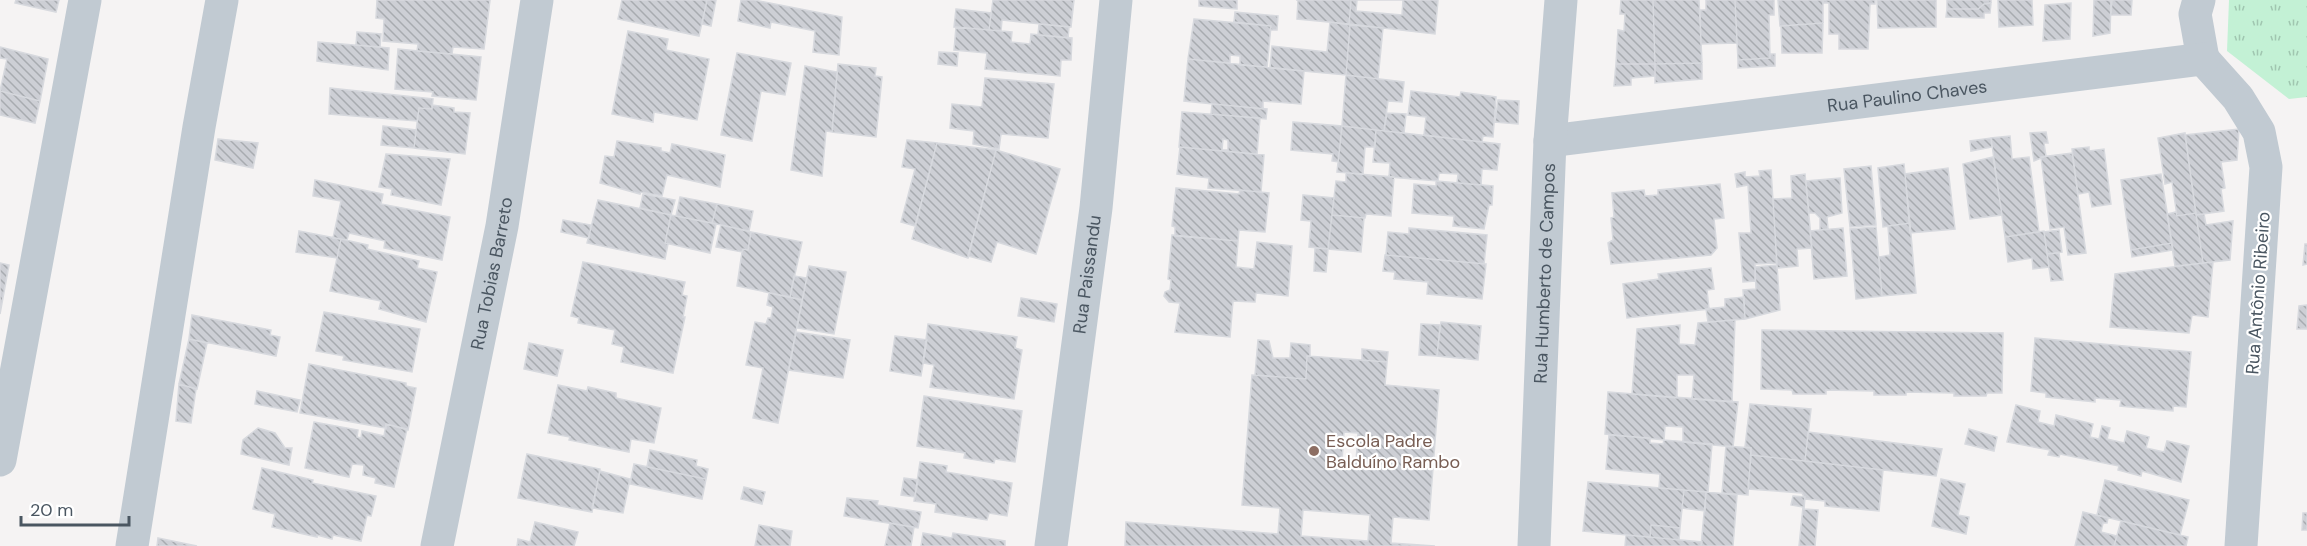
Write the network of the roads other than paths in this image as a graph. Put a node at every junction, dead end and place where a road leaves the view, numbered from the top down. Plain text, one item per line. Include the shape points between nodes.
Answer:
1 (85, 0) edge
2 (222, 0) edge
3 (537, 0) edge
4 (1116, 0) edge
5 (1562, 0) edge
6 (2199, 0) edge
7 (2203, 59) junction
8 (1550, 141) junction
9 (0, 460) edge
10 (132, 546) edge
11 (437, 546) edge
12 (1051, 546) edge
13 (1534, 546) edge
14 (2241, 546) edge

1 - 9 street
2 - 10 street
3 - 11 street, Rua Tobias Barreto via 502,226
4 - 12 street, Rua Paissandu via 1096,208
5 - 8 street, Rua Humberto de Campos
6 - 7 street via 2195,14
7 - 8 street, Rua Paulino Chaves
7 - 14 street, Rua Antônio Ribeiro via 2238,98 2259,132 2266,167
8 - 13 street, Rua Humberto de Campos

